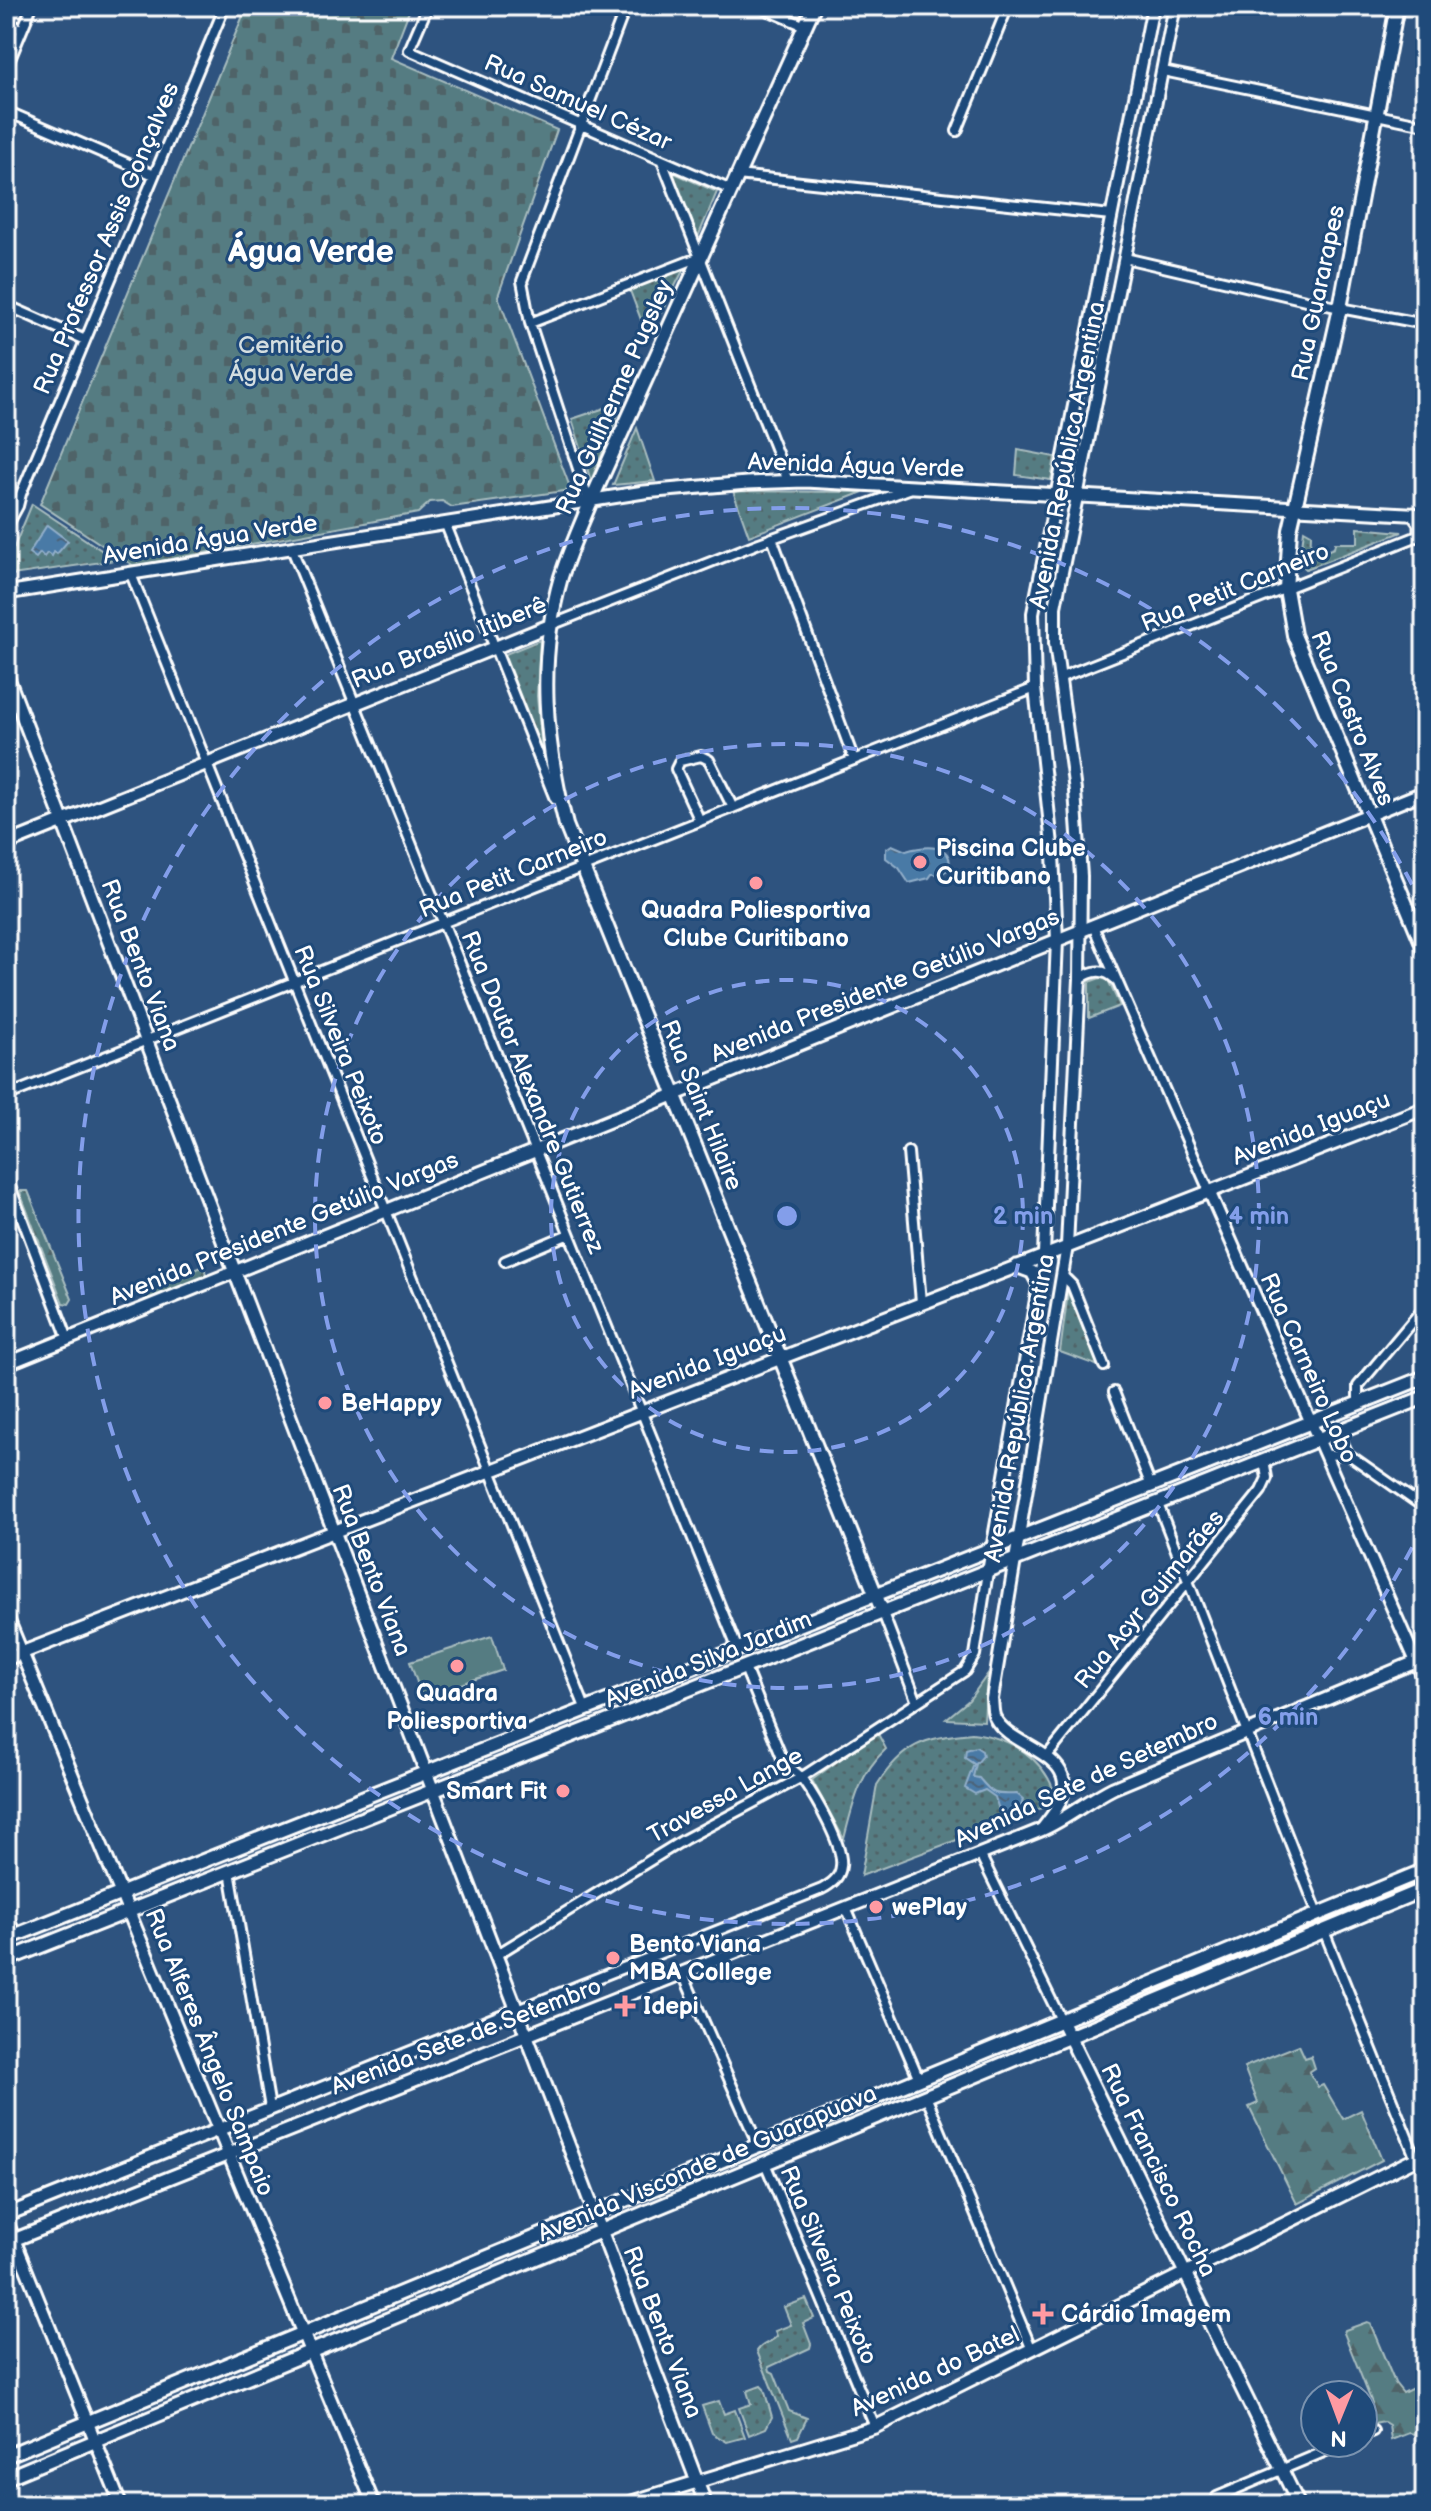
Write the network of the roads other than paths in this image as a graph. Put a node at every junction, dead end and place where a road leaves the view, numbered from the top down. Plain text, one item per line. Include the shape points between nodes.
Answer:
1 (32, 6) edge
2 (225, 6) edge
3 (428, 6) edge
4 (626, 6) edge
5 (758, 6) edge
6 (814, 6) edge
7 (1008, 6) edge
8 (1153, 6) edge
9 (1175, 6) edge
10 (1397, 6) edge
11 (6, 21) edge
12 (805, 26) junction
13 (22, 30) junction
14 (6, 69) edge
15 (1163, 71) junction
16 (6, 111) edge
17 (1375, 115) junction
18 (581, 125) junction
19 (1425, 125) edge
20 (957, 131) dead end
21 (661, 160) junction
22 (154, 175) junction
23 (737, 175) junction
24 (731, 190) junction
25 (1111, 215) junction
26 (701, 257) junction
27 (1125, 258) junction
28 (6, 305) edge
29 (1340, 308) junction
30 (530, 323) junction
31 (1425, 324) edge
32 (85, 340) junction
33 (788, 481) junction
34 (910, 489) junction
35 (1056, 494) junction
36 (1079, 495) junction
37 (6, 503) edge
38 (590, 503) junction
39 (18, 506) junction
40 (1295, 508) junction
41 (1419, 515) edge
42 (446, 525) junction
43 (6, 528) edge
44 (1422, 535) edge
45 (772, 538) junction
46 (292, 549) junction
47 (131, 574) junction
48 (1286, 589) junction
49 (6, 593) edge
50 (551, 625) junction
51 (495, 647) junction
52 (6, 673) edge
53 (1059, 678) junction
54 (1035, 688) junction
55 (354, 704) junction
56 (854, 760) junction
57 (206, 763) junction
58 (1425, 792) edge
59 (733, 808) junction
60 (1369, 815) junction
61 (62, 821) junction
62 (700, 821) junction
63 (566, 825) junction
64 (6, 844) edge
65 (583, 867) junction
66 (443, 923) junction
67 (1093, 926) junction
68 (1080, 930) junction
69 (1057, 940) junction
70 (1425, 950) edge
71 (1080, 979) junction
72 (1117, 981) junction
73 (294, 982) junction
74 (146, 1040) junction
75 (674, 1094) junction
76 (6, 1096) edge
77 (1425, 1108) edge
78 (535, 1150) junction
79 (908, 1152) dead end
80 (6, 1176) edge
81 (1209, 1191) junction
82 (386, 1211) junction
83 (569, 1234) junction
84 (1067, 1246) junction
85 (1044, 1254) junction
86 (505, 1261) dead end
87 (1015, 1265) junction
88 (235, 1272) junction
89 (1064, 1277) junction
90 (1039, 1285) junction
91 (921, 1302) junction
92 (1425, 1306) edge
93 (68, 1339) junction
94 (780, 1357) junction
95 (6, 1364) edge
96 (1104, 1366) dead end
97 (1425, 1377) edge
98 (1114, 1392) dead end
99 (1425, 1397) edge
100 (1358, 1404) junction
101 (641, 1411) junction
102 (1311, 1423) junction
103 (1338, 1432) junction
104 (1319, 1440) junction
105 (1348, 1454) junction
106 (1325, 1455) junction
107 (1264, 1461) junction
108 (490, 1471) junction
109 (1151, 1486) junction
110 (1158, 1504) junction
111 (1425, 1508) edge
112 (1045, 1528) junction
113 (334, 1531) junction
114 (1074, 1537) junction
115 (1017, 1539) junction
116 (991, 1550) junction
117 (1013, 1562) junction
118 (988, 1572) junction
119 (1188, 1582) junction
120 (875, 1595) junction
121 (883, 1613) junction
122 (6, 1615) edge
123 (738, 1650) junction
124 (22, 1653) junction
125 (6, 1659) edge
126 (1420, 1660) edge
127 (971, 1665) joint
128 (745, 1668) junction
129 (1425, 1682) edge
130 (612, 1700) junction
131 (917, 1702) junction
132 (640, 1709) junction
133 (586, 1710) junction
134 (549, 1724) junction
135 (1247, 1732) junction
136 (1047, 1756) junction
137 (520, 1757) junction
138 (426, 1773) junction
139 (802, 1777) junction
140 (433, 1791) junction
141 (300, 1823) junction
142 (1041, 1830) junction
143 (319, 1836) junction
144 (980, 1854) junction
145 (1425, 1870) edge
146 (230, 1871) junction
147 (1425, 1889) edge
148 (121, 1894) junction
149 (846, 1908) junction
150 (129, 1911) junction
151 (6, 1912) edge
152 (1318, 1914) junction
153 (1324, 1931) junction
154 (11, 1937) edge
155 (496, 1955) junction
156 (6, 1960) edge
157 (683, 1974) junction
158 (517, 2010) junction
159 (1061, 2020) junction
160 (526, 2034) junction
161 (1069, 2037) junction
162 (970, 2058) junction
163 (1006, 2063) junction
164 (919, 2079) junction
165 (926, 2096) junction
166 (270, 2108) junction
167 (846, 2109) junction
168 (219, 2129) junction
169 (831, 2135) junction
170 (758, 2145) junction
171 (228, 2152) junction
172 (1420, 2156) edge
173 (765, 2163) junction
174 (710, 2165) junction
175 (735, 2175) junction
176 (594, 2213) junction
177 (6, 2217) edge
178 (601, 2231) junction
179 (10, 2241) edge
180 (487, 2257) junction
181 (520, 2264) junction
182 (1185, 2274) junction
183 (303, 2333) junction
184 (1032, 2350) junction
185 (311, 2351) junction
186 (229, 2365) junction
187 (221, 2388) junction
188 (88, 2423) junction
189 (875, 2427) junction
190 (95, 2440) junction
191 (6, 2456) edge
192 (1306, 2459) edge
193 (6, 2468) edge
194 (1282, 2469) junction
195 (22, 2471) junction
196 (6, 2478) edge
197 (697, 2482) junction
198 (1217, 2497) dead end
199 (121, 2505) edge
200 (374, 2505) edge
201 (622, 2505) edge
202 (706, 2505) edge
203 (1299, 2505) edge

1 - 13 street
2 - 22 street, Rua Professor Assis Gonçalves
3 - 18 street, Rua Samuel Cézar via 409,50
4 - 18 street
5 - 12 street
6 - 12 main road, Rua Guilherme Pugsley
7 - 20 street
8 - 25 street, Avenida República Argentina
9 - 15 street, Avenida República Argentina
10 - 17 main road, Rua Guararapes
11 - 13 street
12 - 23 main road, Rua Guilherme Pugsley
13 - 14 street
15 - 17 street
15 - 27 street, Avenida República Argentina
16 - 22 street
17 - 19 street
17 - 29 main road, Rua Guararapes
18 - 21 street, Rua Samuel Cézar
18 - 30 street via 524,274
21 - 24 street, Rua Samuel Cézar
21 - 26 street
22 - 32 street, Rua Professor Assis Gonçalves
23 - 24 main road, Rua Guilherme Pugsley
23 - 25 street
24 - 26 main road, Rua Guilherme Pugsley
25 - 35 street, Avenida República Argentina
26 - 30 street
26 - 33 street
26 - 38 main road, Rua Guilherme Pugsley
27 - 29 street
27 - 36 street, Avenida República Argentina
28 - 32 street
29 - 31 street
29 - 40 main road, Rua Guararapes
30 - 38 street
32 - 39 street, Rua Professor Assis Gonçalves
33 - 34 main road, Avenida Água Verde
33 - 38 main road, Avenida Água Verde via 677,488
34 - 35 main road, Avenida Água Verde
34 - 45 street, Rua Brasílio Itiberê
35 - 36 main road, Avenida Água Verde
35 - 54 street, Avenida República Argentina via 1033,613
36 - 40 main road, Avenida Água Verde
36 - 53 street, Avenida República Argentina via 1055,607
37 - 39 street
38 - 42 main road, Avenida Água Verde
38 - 50 main road, Rua Guilherme Pugsley via 562,575
39 - 43 street, Rua Professor Assis Gonçalves
40 - 41 main road, Avenida Água Verde
40 - 48 main road, Rua Guararapes
41 - 44 main road
42 - 46 main road, Avenida Água Verde
42 - 51 street, Rua Saint Hilaire
44 - 48 street, Rua Petit Carneiro
45 - 50 street, Rua Brasílio Itiberê
45 - 56 street
46 - 47 main road, Avenida Água Verde
46 - 55 street, Rua Doutor Alexandre Gutierrez
47 - 49 main road, Avenida Água Verde
47 - 57 street, Rua Silveira Peixoto
48 - 53 street, Rua Petit Carneiro
48 - 60 main road, Rua Castro Alves via 1294,635
50 - 51 main road, Rua Brasílio Itiberê
50 - 63 main road, Rua Guilherme Pugsley via 545,672 547,726
51 - 55 main road, Rua Brasílio Itiberê
51 - 63 street, Rua Saint Hilaire
52 - 61 main road, Rua Bento Viana
53 - 68 street, Avenida República Argentina via 1079,830
54 - 56 street, Rua Petit Carneiro
54 - 69 street, Avenida República Argentina
55 - 57 main road, Rua Brasílio Itiberê
55 - 66 street, Rua Doutor Alexandre Gutierrez
56 - 59 street, Rua Petit Carneiro
57 - 61 main road, Rua Brasílio Itiberê
57 - 73 street, Rua Silveira Peixoto
58 - 60 main road, Avenida Presidente Getúlio Vargas
59 - 62 street, Rua Petit Carneiro
59 - 62 street via 709,760 701,756 680,761 676,769
60 - 67 main road, Avenida Presidente Getúlio Vargas
60 - 70 main road, Rua Castro Alves
61 - 64 main road, Rua Brasílio Itiberê
61 - 74 main road, Rua Bento Viana
62 - 65 street, Rua Petit Carneiro
63 - 65 main road, Rua Saint Hilaire
65 - 66 street, Rua Petit Carneiro
65 - 75 main road, Rua Saint Hilaire
66 - 73 street, Rua Petit Carneiro
66 - 78 street, Rua Doutor Alexandre Gutierrez
67 - 68 main road, Avenida Presidente Getúlio Vargas
67 - 72 street, Rua Carneiro Lobo
68 - 69 main road, Avenida Presidente Getúlio Vargas
68 - 71 street, Avenida República Argentina
69 - 75 main road, Avenida Presidente Getúlio Vargas
69 - 85 street, Avenida República Argentina
71 - 72 street via 1095,971
71 - 84 street, Avenida República Argentina
72 - 81 street, Rua Carneiro Lobo
73 - 74 street, Rua Petit Carneiro
73 - 82 street, Rua Silveira Peixoto
74 - 76 street, Rua Petit Carneiro
74 - 88 main road, Rua Bento Viana
75 - 78 main road, Avenida Presidente Getúlio Vargas
75 - 94 main road, Rua Saint Hilaire
77 - 81 main road, Avenida Iguaçu
78 - 82 main road, Avenida Presidente Getúlio Vargas
78 - 83 street, Rua Doutor Alexandre Gutierrez
79 - 91 street
80 - 93 street
81 - 84 main road, Avenida Iguaçu
81 - 102 street, Rua Carneiro Lobo
82 - 88 main road, Avenida Presidente Getúlio Vargas
82 - 108 street, Rua Silveira Peixoto
83 - 86 street
83 - 101 street, Rua Doutor Alexandre Gutierrez
84 - 85 main road, Avenida Iguaçu
84 - 89 street, Avenida República Argentina
85 - 87 main road, Avenida Iguaçu
85 - 90 street, Avenida República Argentina
87 - 90 main road via 1032,1272
87 - 91 main road, Avenida Iguaçu
88 - 93 main road, Avenida Presidente Getúlio Vargas
88 - 113 main road, Rua Bento Viana
89 - 96 street via 1072,1285
89 - 115 street, Avenida República Argentina
90 - 116 street, Avenida República Argentina
91 - 94 main road, Avenida Iguaçu
92 - 100 street via 1358,1386
93 - 95 main road, Avenida Presidente Getúlio Vargas
94 - 101 main road, Avenida Iguaçu
94 - 120 main road, Rua Saint Hilaire
97 - 100 main road, Avenida Silva Jardim
98 - 109 street
99 - 103 main road, Avenida Silva Jardim
100 - 102 main road, Avenida Silva Jardim
101 - 108 main road, Avenida Iguaçu
101 - 123 street, Rua Doutor Alexandre Gutierrez
102 - 104 street, Rua Carneiro Lobo
102 - 109 main road, Avenida Silva Jardim
103 - 104 main road, Avenida Silva Jardim
103 - 105 street
104 - 106 street, Rua Carneiro Lobo
104 - 107 main road, Avenida Silva Jardim
105 - 106 street
105 - 111 street
106 - 126 street, Rua Carneiro Lobo
107 - 110 main road, Avenida Silva Jardim
107 - 119 street, Rua Acyr Guimarães via 1267,1478 1261,1491
108 - 113 main road, Avenida Iguaçu
108 - 133 street, Rua Silveira Peixoto
109 - 112 main road, Avenida Silva Jardim
110 - 114 main road, Avenida Silva Jardim
110 - 119 street
112 - 114 main road
112 - 115 main road, Avenida Silva Jardim
113 - 124 main road, Avenida Iguaçu
113 - 138 main road, Rua Bento Viana
114 - 117 main road, Avenida Silva Jardim
115 - 116 main road, Avenida Silva Jardim
115 - 117 street, Avenida República Argentina
116 - 118 street, Avenida República Argentina
116 - 120 main road, Avenida Silva Jardim
117 - 118 main road, Avenida Silva Jardim
117 - 136 street, Avenida República Argentina via 993,1710 1012,1735
118 - 121 main road, Avenida Silva Jardim
118 - 127 street, Avenida República Argentina
119 - 135 street
119 - 136 street, Rua Acyr Guimarães
120 - 121 main road, Rua Saint Hilaire
120 - 123 main road, Avenida Silva Jardim
121 - 128 main road, Avenida Silva Jardim
121 - 131 street, Rua Saint Hilaire
122 - 124 main road, Rua Alferes Ângelo Sampaio
123 - 130 main road, Avenida Silva Jardim
124 - 125 main road, Avenida Iguaçu
124 - 148 main road, Rua Alferes Ângelo Sampaio
126 - 129 street, Rua Carneiro Lobo
126 - 135 main road, Avenida Sete de Setembro
127 - 131 street, Travessa Lange
128 - 132 main road, Avenida Silva Jardim
128 - 139 street via 782,1758
130 - 132 main road
130 - 133 main road, Avenida Silva Jardim
131 - 139 street, Travessa Lange
132 - 137 main road, Avenida Silva Jardim
133 - 134 main road, Avenida Silva Jardim
134 - 137 main road
134 - 138 main road, Avenida Silva Jardim
135 - 142 main road, Avenida Sete de Setembro via 1113,1788
135 - 152 street
136 - 142 street via 1060,1774 1063,1792
137 - 140 main road, Avenida Silva Jardim
138 - 140 main road, Rua Bento Viana
138 - 141 main road, Avenida Silva Jardim
139 - 155 street, Travessa Lange via 685,1839
139 - 158 street, Avenida Sete de Setembro via 841,1854 838,1876 822,1889
140 - 143 main road, Avenida Silva Jardim
140 - 155 main road, Rua Bento Viana
141 - 143 main road
141 - 148 main road, Avenida Silva Jardim
142 - 144 main road, Avenida Sete de Setembro
143 - 146 main road, Avenida Silva Jardim
144 - 149 main road, Avenida Sete de Setembro
144 - 159 street, Rua Francisco Rocha
145 - 152 main road, Avenida Visconde de Guarapuava
146 - 150 main road, Avenida Silva Jardim
146 - 166 street
147 - 153 main road, Avenida Visconde de Guarapuava
148 - 150 main road, Rua Alferes Ângelo Sampaio
148 - 154 main road, Avenida Silva Jardim
149 - 157 main road, Avenida Sete de Setembro
149 - 164 street
150 - 156 main road, Avenida Silva Jardim
150 - 168 main road, Rua Alferes Ângelo Sampaio
151 - 154 street
152 - 159 main road, Avenida Visconde de Guarapuava
153 - 161 main road, Avenida Visconde de Guarapuava
153 - 172 street
155 - 158 main road, Rua Bento Viana
157 - 160 main road, Avenida Sete de Setembro
157 - 170 street, Rua Silveira Peixoto
158 - 160 main road, Rua Bento Viana
158 - 166 main road, Avenida Sete de Setembro
159 - 161 main road, Rua Francisco Rocha
159 - 162 main road, Avenida Visconde de Guarapuava
160 - 171 main road, Avenida Sete de Setembro
160 - 176 main road, Rua Bento Viana
161 - 163 main road, Avenida Visconde de Guarapuava
161 - 182 main road, Rua Francisco Rocha
162 - 163 main road
162 - 164 main road, Avenida Visconde de Guarapuava
163 - 165 main road, Avenida Visconde de Guarapuava
164 - 167 main road, Avenida Visconde de Guarapuava
165 - 169 main road, Avenida Visconde de Guarapuava
165 - 184 street
166 - 168 main road, Avenida Sete de Setembro
167 - 169 main road
167 - 170 main road, Avenida Visconde de Guarapuava
168 - 171 main road, Rua Alferes Ângelo Sampaio
168 - 177 main road, Avenida Sete de Setembro
169 - 173 main road, Avenida Visconde de Guarapuava
170 - 174 main road, Avenida Visconde de Guarapuava
171 - 179 main road, Avenida Sete de Setembro
171 - 183 main road, Rua Alferes Ângelo Sampaio
172 - 182 main road, Avenida do Batel
173 - 175 main road, Avenida Visconde de Guarapuava
173 - 189 street, Rua Silveira Peixoto
174 - 175 main road
174 - 176 main road, Avenida Visconde de Guarapuava
175 - 178 main road, Avenida Visconde de Guarapuava
176 - 178 main road, Rua Bento Viana
176 - 180 main road, Avenida Visconde de Guarapuava
177 - 179 street
178 - 181 main road, Avenida Visconde de Guarapuava
178 - 197 main road, Rua Bento Viana
179 - 188 street
180 - 181 main road
180 - 183 main road, Avenida Visconde de Guarapuava
181 - 185 main road, Avenida Visconde de Guarapuava
182 - 184 main road, Avenida do Batel
182 - 194 main road, Rua Francisco Rocha
183 - 185 main road, Rua Alferes Ângelo Sampaio
183 - 186 main road, Avenida Visconde de Guarapuava
184 - 189 main road, Avenida do Batel
185 - 187 main road, Avenida Visconde de Guarapuava
185 - 200 main road, Rua Alferes Ângelo Sampaio
186 - 187 main road
186 - 188 main road, Avenida Visconde de Guarapuava
187 - 190 main road, Avenida Visconde de Guarapuava
188 - 190 street
188 - 191 main road, Avenida Visconde de Guarapuava
189 - 197 main road, Avenida do Batel
190 - 195 main road, Avenida Visconde de Guarapuava
190 - 199 street
192 - 194 street
193 - 195 main road
194 - 198 street
194 - 203 main road, Rua Francisco Rocha
195 - 196 main road, Avenida Visconde de Guarapuava
197 - 201 main road, Avenida do Batel
197 - 202 main road, Rua Bento Viana

